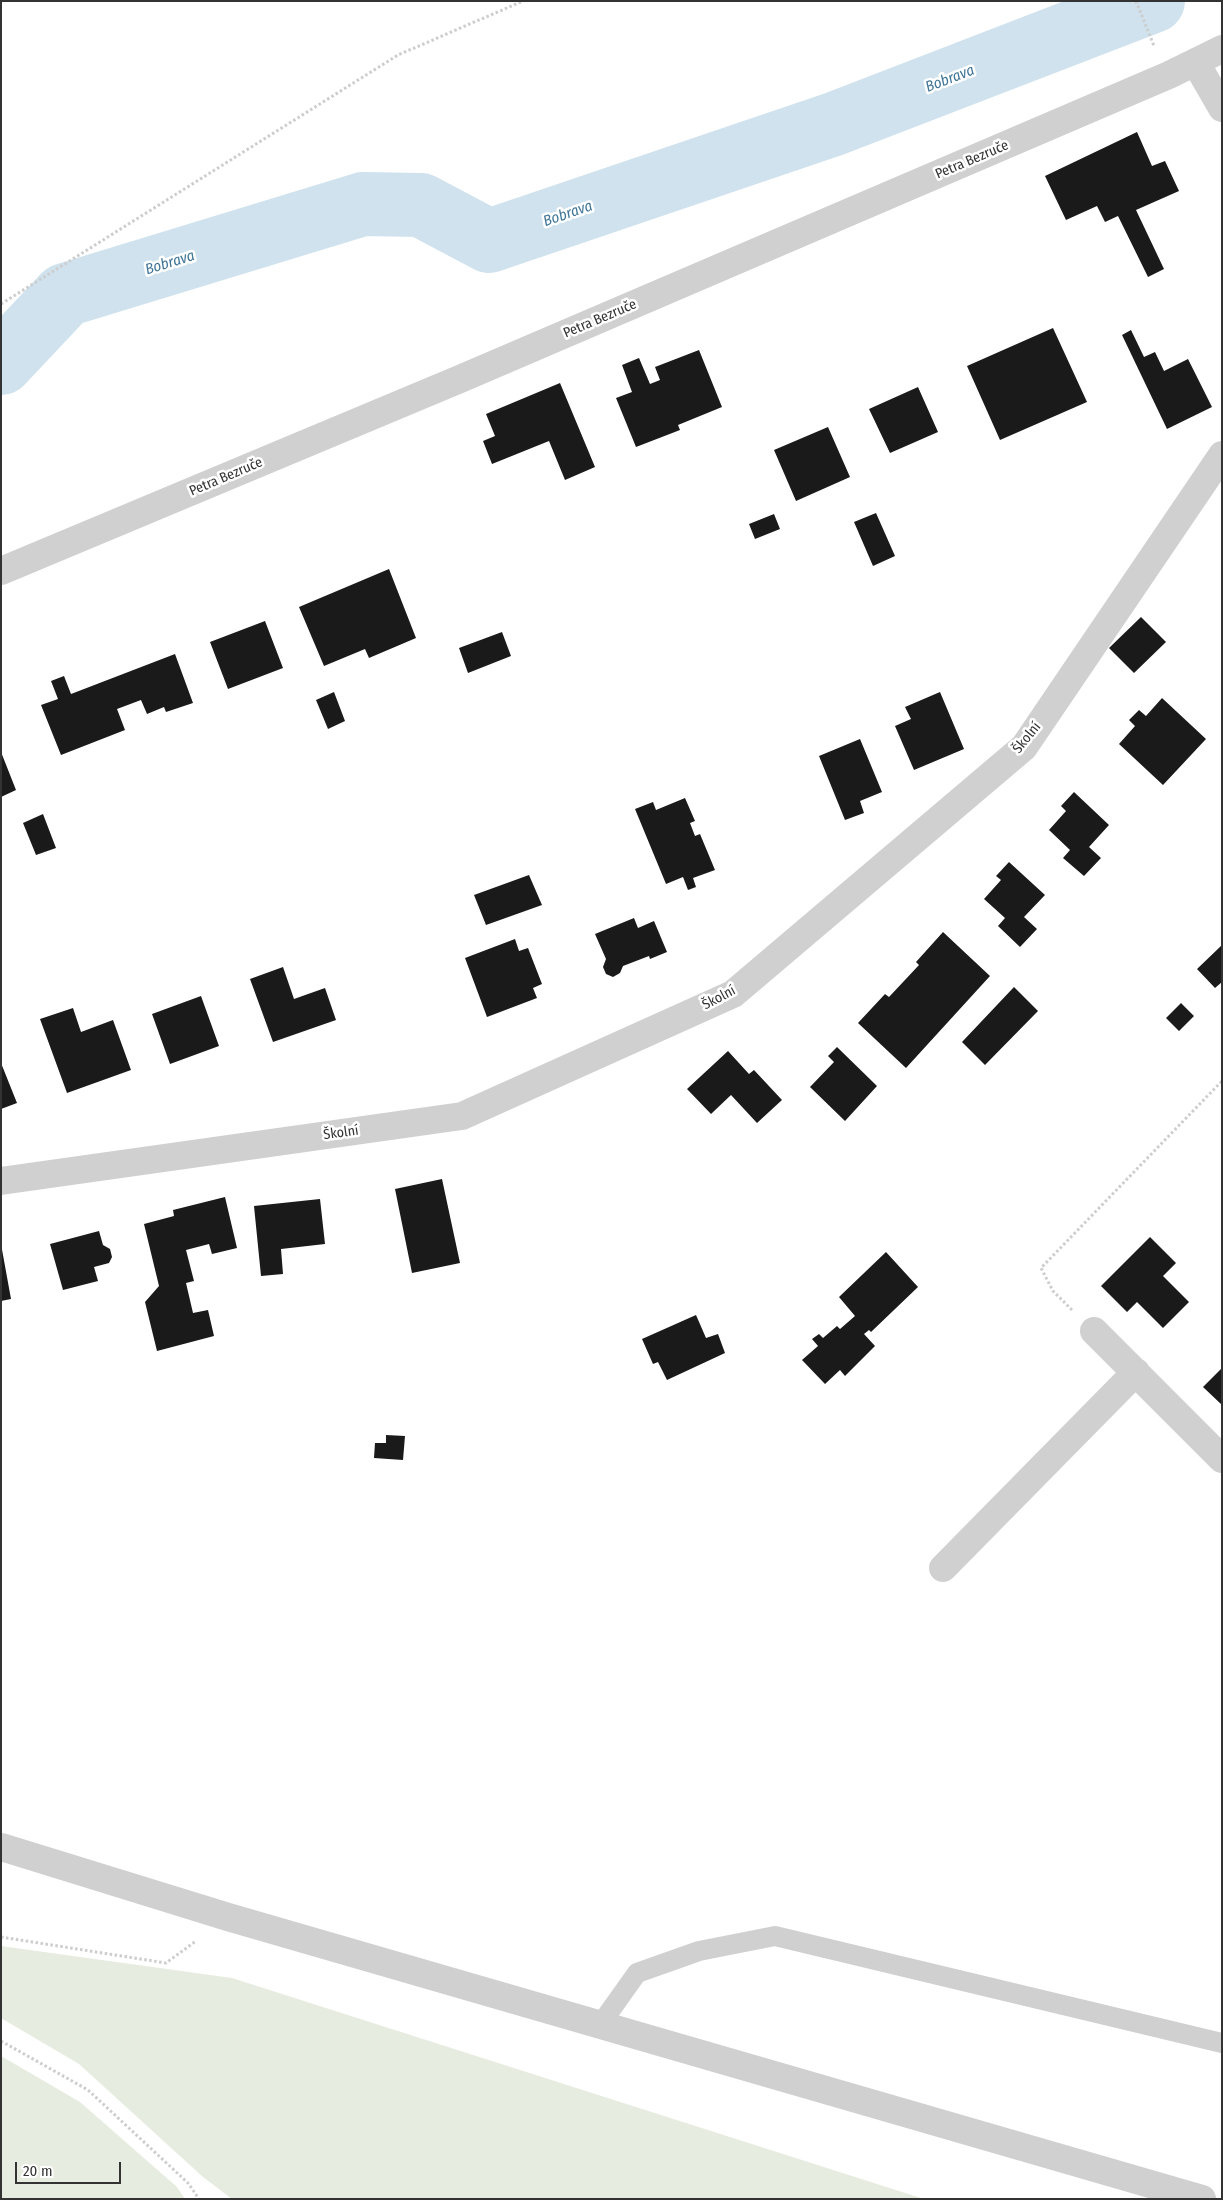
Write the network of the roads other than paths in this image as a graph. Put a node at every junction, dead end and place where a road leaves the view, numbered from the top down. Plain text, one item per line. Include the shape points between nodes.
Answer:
1 (1222, 49) edge
2 (1196, 63) junction
3 (1222, 108) edge
4 (1222, 455) edge
5 (1, 571) edge
6 (1, 1181) edge
7 (1094, 1331) road end
8 (1136, 1372) junction
9 (1222, 1459) edge
10 (943, 1568) dead end
11 (1, 1847) edge
12 (600, 2025) junction
13 (1222, 2043) edge
14 (1202, 2199) edge

1 - 2 street, Petra Bezruče
2 - 3 street
2 - 5 street, Petra Bezruče via 470,375
4 - 6 street, Školní via 1024,747 733,994 462,1116
7 - 8 street
8 - 9 street
8 - 10 street
11 - 12 street
12 - 13 lane via 637,1973 699,1951 775,1936
12 - 14 street

